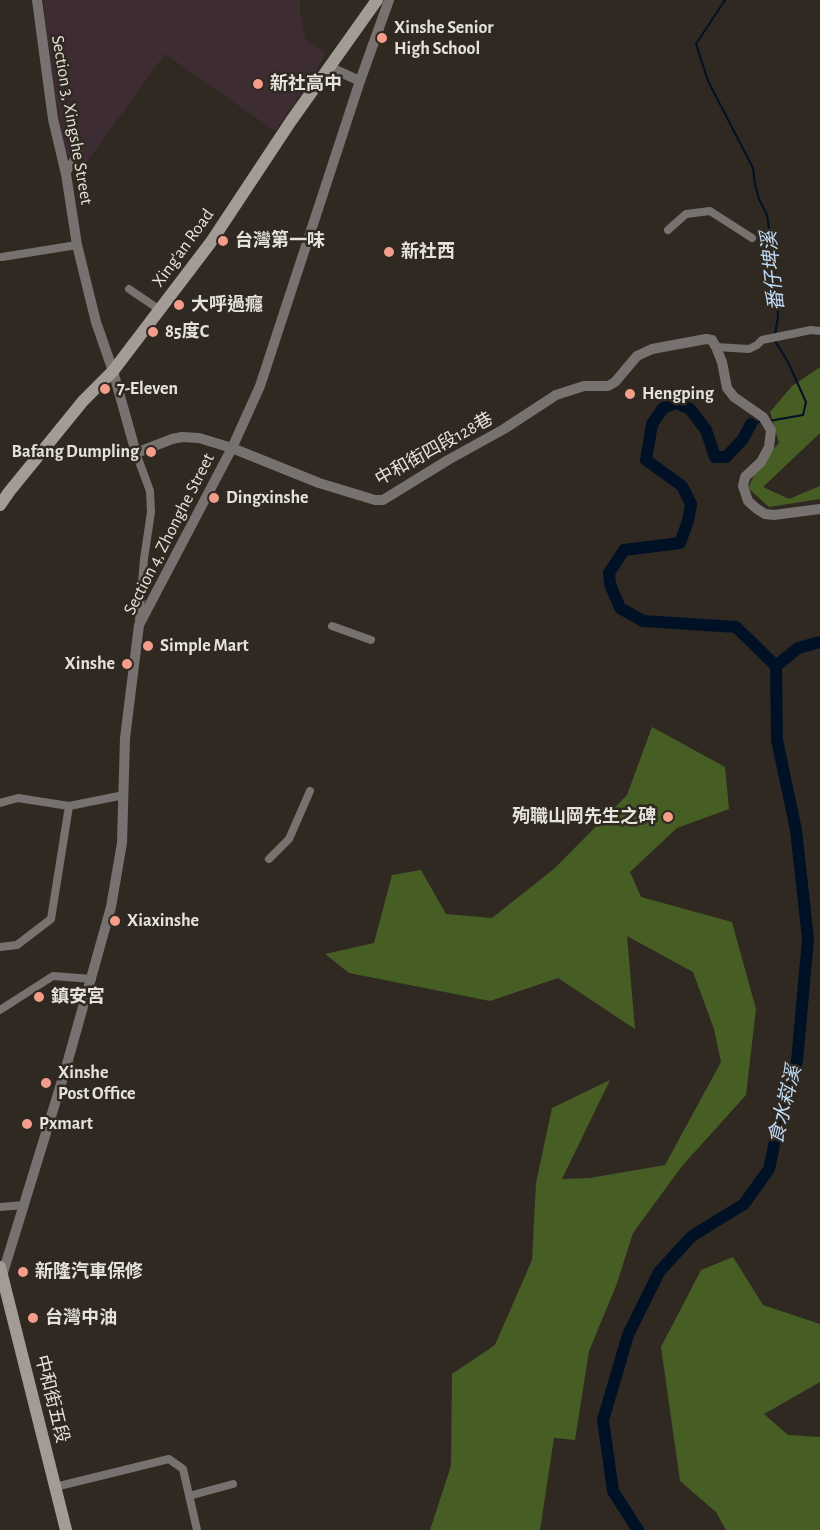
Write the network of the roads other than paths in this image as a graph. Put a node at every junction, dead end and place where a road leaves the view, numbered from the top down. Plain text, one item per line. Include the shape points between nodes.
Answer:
1 (37, 0) edge
2 (377, 0) edge
3 (389, 0) edge
4 (329, 67) junction
5 (360, 81) junction
6 (78, 151) dead end
7 (66, 174) junction
8 (668, 230) dead end
9 (752, 238) dead end
10 (77, 245) junction
11 (2, 257) dead end
12 (129, 289) dead end
13 (160, 310) junction
14 (820, 331) edge
15 (716, 347) junction
16 (112, 371) junction
17 (232, 448) junction
18 (136, 453) junction
19 (0, 505) edge
20 (820, 509) edge
21 (139, 625) junction
22 (332, 626) dead end
23 (371, 640) dead end
24 (310, 791) dead end
25 (124, 795) junction
26 (0, 803) edge
27 (69, 806) junction
28 (269, 859) dead end
29 (0, 946) edge
30 (92, 979) junction
31 (0, 1010) edge
32 (24, 1205) junction
33 (0, 1207) edge
34 (1, 1276) edge
35 (232, 1484) dead end
36 (55, 1487) junction
37 (189, 1496) junction
38 (66, 1530) edge
39 (197, 1530) edge

1 - 7 street, Section 3, Xingshe Street via 53,119
2 - 4 main road, Xing'an Road
3 - 5 street, Section 4, Zhonghe Street
4 - 5 street
4 - 13 main road, Xing'an Road via 211,243
5 - 17 street, Section 4, Zhonghe Street via 260,386
6 - 7 street
7 - 10 street, Section 3, Xingshe Street
8 - 9 street via 686,214 710,211
10 - 11 street
10 - 16 street, Section 3, Xingshe Street
12 - 13 street
13 - 16 main road, Xing'an Road
14 - 15 street via 762,340 749,349
15 - 17 street, 中和街四段128巷 via 712,340 699,339 652,349 637,356 608,386 584,386 556,395 384,500 319,483
15 - 20 street via 727,388 763,417 771,430 769,447 742,486 748,501 765,514 774,515
16 - 18 street, Section 3, Xingshe Street
16 - 19 main road, Xing'an Road via 83,401
17 - 18 street, 中和街四段128巷 via 182,437
17 - 21 street, Section 4, Zhonghe Street
18 - 21 street via 150,491 151,512
21 - 25 street, Section 4, Zhonghe Street via 125,738
22 - 23 street
24 - 28 street via 289,839
25 - 27 street
25 - 30 street, Section 4, Zhonghe Street via 122,843 111,907
26 - 27 street via 18,798
27 - 29 street via 51,919 17,945
30 - 31 street via 53,976
30 - 32 street, Section 4, Zhonghe Street
32 - 33 street
32 - 34 street, Section 4, Zhonghe Street
34 - 36 main road, 中和街五段
35 - 37 street
36 - 37 street via 169,1459 183,1469
36 - 38 main road, 中和街五段
37 - 39 street

